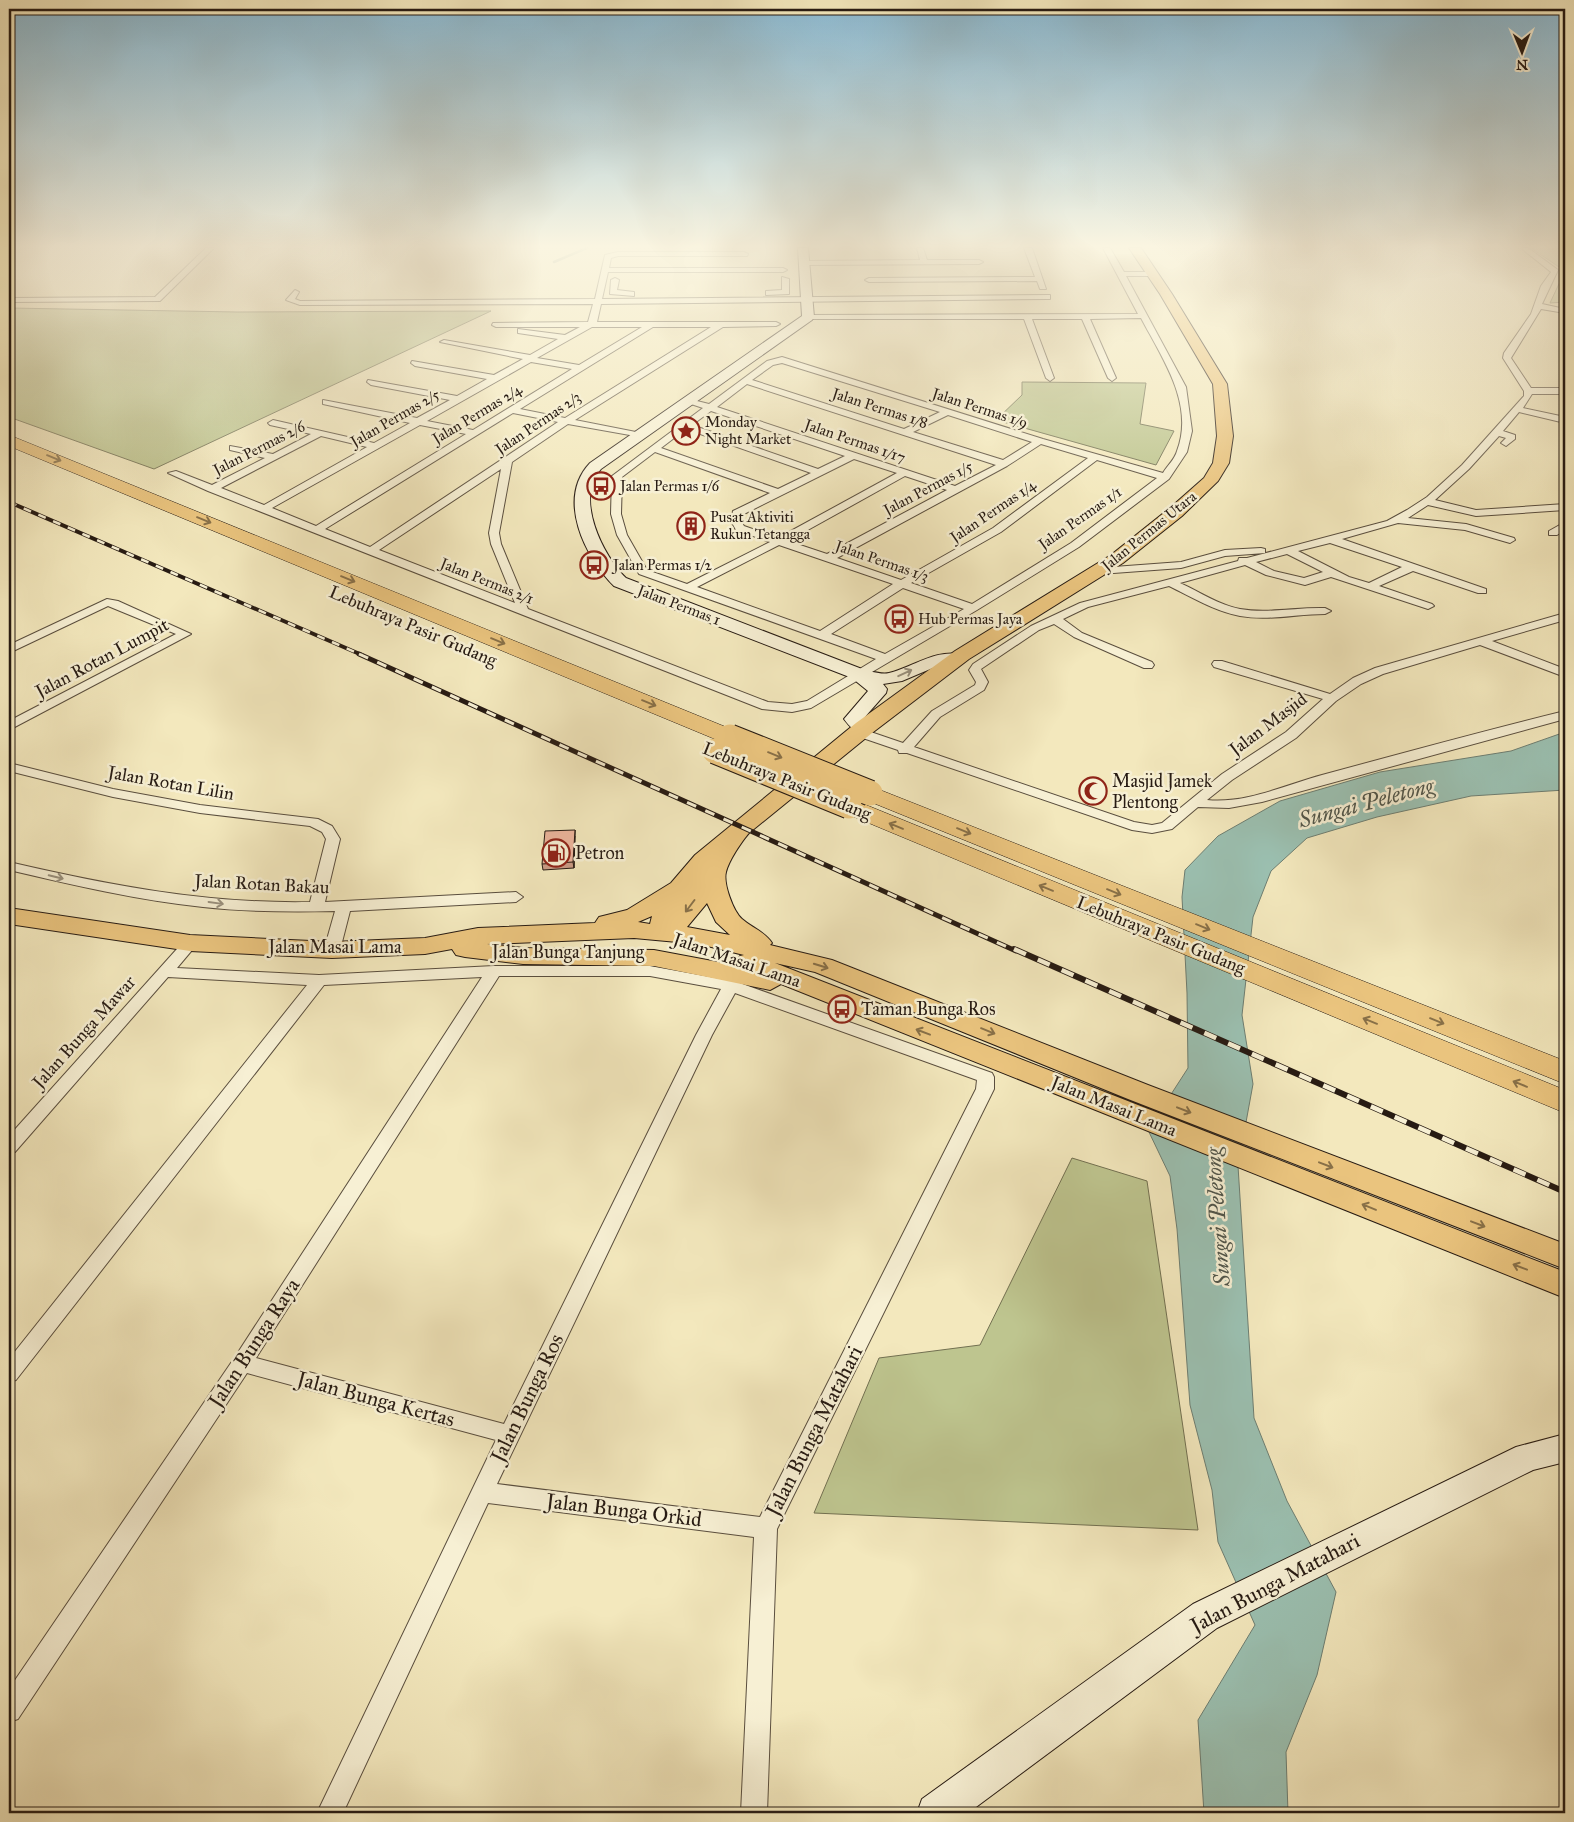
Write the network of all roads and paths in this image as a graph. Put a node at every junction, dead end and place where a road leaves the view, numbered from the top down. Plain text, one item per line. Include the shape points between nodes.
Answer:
1 (535, 333) edge
2 (575, 333) edge
3 (638, 333) edge
4 (707, 333) edge
5 (785, 333) edge
6 (1033, 333) edge
7 (1092, 333) edge
8 (1153, 333) edge
9 (1189, 333) edge
10 (1520, 333) edge
11 (566, 338) junction
12 (444, 342) dead end
13 (530, 358) junction
14 (415, 363) dead end
15 (580, 368) junction
16 (495, 378) junction
17 (1050, 378) dead end
18 (1112, 378) dead end
19 (746, 381) junction
20 (371, 382) dead end
21 (1528, 391) junction
22 (1565, 391) edge
23 (458, 399) junction
24 (688, 400) junction
25 (326, 402) dead end
26 (711, 407) junction
27 (1517, 409) junction
28 (512, 410) junction
29 (948, 412) junction
30 (1565, 420) edge
31 (418, 421) junction
32 (566, 421) junction
33 (273, 423) dead end
34 (685, 426) junction
35 (904, 432) junction
36 (1496, 432) junction
37 (320, 433) junction
38 (473, 433) junction
39 (638, 435) junction
40 (9, 440) edge
41 (1040, 441) junction
42 (1506, 443) dead end
43 (376, 446) junction
44 (233, 448) dead end
45 (655, 448) junction
46 (853, 456) junction
47 (274, 457) junction
48 (1095, 457) junction
49 (9, 458) edge
50 (507, 462) junction
51 (1004, 464) junction
52 (173, 473) dead end
53 (820, 473) junction
54 (904, 473) junction
55 (1165, 477) junction
56 (212, 489) junction
57 (956, 490) junction
58 (781, 493) junction
59 (1426, 501) junction
60 (1565, 507) edge
61 (264, 509) junction
62 (1397, 520) junction
63 (1565, 524) edge
64 (316, 530) junction
65 (1553, 533) dead end
66 (1330, 539) junction
67 (1510, 540) dead end
68 (776, 541) junction
69 (1287, 550) junction
70 (371, 551) junction
71 (1225, 554) junction
72 (1272, 554) junction
73 (828, 558) junction
74 (1117, 559) junction
75 (1245, 561) junction
76 (1181, 565) junction
77 (1412, 567) junction
78 (1100, 571) junction
79 (1331, 573) junction
80 (1170, 582) junction
81 (903, 583) junction
82 (1370, 587) junction
83 (688, 588) junction
84 (1482, 591) dead end
85 (1428, 606) dead end
86 (973, 608) junction
87 (1325, 611) dead end
88 (524, 612) junction
89 (1565, 616) edge
90 (1053, 618) junction
91 (1034, 628) junction
92 (822, 635) junction
93 (1078, 635) junction
94 (1481, 641) junction
95 (9, 648) edge
96 (886, 658) junction
97 (957, 659) junction
98 (1218, 664) dead end
99 (1148, 665) dead end
100 (858, 674) junction
101 (1565, 674) edge
102 (1332, 698) junction
103 (792, 708) joint
104 (1565, 715) edge
105 (9, 726) edge
106 (861, 730) junction
107 (722, 744) junction
108 (904, 750) junction
109 (9, 767) edge
110 (1195, 803) junction
111 (731, 839) junction
112 (9, 866) edge
113 (714, 875) junction
114 (683, 885) junction
115 (516, 897) dead end
116 (316, 907) junction
117 (344, 907) junction
118 (11, 919) edge
119 (554, 932) junction
120 (662, 932) junction
121 (190, 944) junction
122 (425, 946) junction
123 (332, 950) junction
124 (480, 950) junction
125 (774, 953) junction
126 (494, 971) junction
127 (164, 972) junction
128 (1294, 977) junction
129 (319, 980) junction
130 (731, 986) junction
131 (842, 1000) junction
132 (1565, 1073) edge
133 (986, 1076) joint
134 (1565, 1102) edge
135 (1135, 1103) junction
136 (9, 1147) edge
137 (1278, 1159) junction
138 (1565, 1257) edge
139 (1565, 1285) edge
140 (242, 1363) junction
141 (9, 1374) edge
142 (510, 1435) junction
143 (1565, 1448) edge
144 (482, 1492) junction
145 (766, 1528) junction
146 (9, 1710) edge
147 (330, 1813) edge
148 (754, 1813) edge
149 (936, 1813) edge

1 - 11 street
2 - 11 street, Jalan Permas 2/5
3 - 15 street, Jalan Permas 2/4
4 - 32 street, Jalan Permas 2/3
5 - 24 street, Jalan Permas 1
6 - 17 street
7 - 18 street
8 - 55 street, Jalan Permas 1/1 via 1182,387 1187,420 1182,452
9 - 74 main road, Jalan Permas Utara via 1220,384 1225,436 1221,464 1210,482
10 - 21 street via 1507,358
11 - 13 street, Jalan Permas 2/5
12 - 13 street
13 - 15 street
13 - 16 street, Jalan Permas 2/5
14 - 16 street
15 - 28 street, Jalan Permas 2/4
16 - 23 street, Jalan Permas 2/5
19 - 26 street
19 - 29 street, Jalan Permas 1/9 via 773,362 787,361
19 - 35 street, Jalan Permas 1/8
20 - 23 street
21 - 22 street
21 - 27 street via 1528,396
23 - 31 street, Jalan Permas 2/5
24 - 26 street, Jalan Permas 1/17
24 - 39 street, Jalan Permas 1
25 - 31 street
26 - 34 street
26 - 46 street, Jalan Permas 1/17
27 - 30 street
27 - 36 street
28 - 32 street
28 - 38 street, Jalan Permas 2/4
29 - 35 street
29 - 41 street, Jalan Permas 1/9
31 - 38 street
31 - 43 street, Jalan Permas 2/5
32 - 39 street
32 - 50 street, Jalan Permas 2/3
33 - 37 street
34 - 45 street
34 - 53 street
35 - 51 street, Jalan Permas 1/8
36 - 42 street via 1512,437
36 - 59 street via 1456,476
37 - 43 street
37 - 47 street, Jalan Permas 2/6
38 - 64 street, Jalan Permas 2/4
39 - 100 street, Jalan Permas 1 via 598,464 586,483 586,521 610,574 620,582
40 -> 107 highway, Lebuhraya Pasir Gudang
41 - 48 street, Jalan Permas 1/9
41 - 51 street, Jalan Permas 1/5
43 - 61 street, Jalan Permas 2/5
44 - 47 street
45 - 58 street
45 - 83 street via 617,476 616,514 622,535 643,572
46 - 53 street
46 - 54 street, Jalan Permas 1/17
47 - 56 street, Jalan Permas 2/6
48 - 55 street, Jalan Permas 1/9
48 - 81 street, Jalan Permas 1/4 via 997,530
49 - 107 highway, Lebuhraya Pasir Gudang
50 - 70 street, Jalan Permas 2/3
50 - 88 street via 494,533
51 - 57 street, Jalan Permas 1/5
52 - 56 street, Jalan Permas 2/1
53 - 58 street
54 - 57 street, Jalan Permas 1/17
54 - 68 street via 863,498
55 - 86 street, Jalan Permas 1/1 via 1075,545
56 - 61 street, Jalan Permas 2/1
57 - 73 street, Jalan Permas 1/5
58 - 68 street, Jalan Permas 1/3 via 737,513 736,521 740,528
59 - 60 street via 1476,513
59 - 62 street
61 - 64 street, Jalan Permas 2/1
62 - 66 street
62 - 67 street via 1466,528
63 - 65 street
64 - 70 street, Jalan Permas 2/1
66 - 69 street
66 - 77 street
68 - 73 street, Jalan Permas 1/3
68 - 83 street
69 - 72 street
69 - 79 street
70 - 88 street, Jalan Permas 2/1
71 - 72 street via 1253,550
71 - 75 street
71 - 76 street
72 - 75 street
73 - 81 street, Jalan Permas 1/3
74 - 76 street via 1142,564
74 - 78 main road, Jalan Permas Utara
75 - 79 street via 1270,573 1305,582
75 - 80 street
76 - 78 street
77 - 82 street
77 - 84 street
78 - 97 main road, Jalan Permas Utara
79 - 82 street
80 - 87 street via 1239,613
80 - 90 street via 1112,596
81 - 86 street, Jalan Permas 1/3
81 - 92 street, Jalan Permas 1/4
82 - 85 street
83 - 92 street
86 - 96 street, Jalan Permas 1/1
88 - 103 street, Jalan Permas 2/1 via 766,706
89 - 94 street, Jalan Masjid
90 - 91 street
90 - 93 street
91 - 93 street
91 - 108 street via 977,667 975,670 982,682 980,686 936,714
92 - 96 street
93 - 99 street
94 - 101 street
94 - 102 street, Jalan Masjid via 1379,671
95 - 105 street, Jalan Rotan Lumpit via 107,602 185,634
96 - 100 street, Jalan Permas 1/1
100 -> 97 street, Jalan Permas 1 via 896,678 931,662
97 - 106 main road, Jalan Permas Utara
98 - 102 street
100 - 103 street, Jalan Permas 1/1 via 811,704
100 - 106 street, Jalan Permas 1 via 878,689 855,716
102 - 110 street, Jalan Masjid via 1291,735 1227,777
104 - 110 street via 1296,786 1250,802
106 - 108 street, Jalan Masjid
106 - 111 main road, Jalan Permas Utara
107 - 128 highway, Lebuhraya Pasir Gudang, bridge
108 - 110 street, Jalan Masjid via 1132,826 1152,829 1167,826
109 - 116 street, Jalan Rotan Lilin via 113,793 200,809 313,822 327,830 333,840
111 - 113 main road, Jalan Permas Utara
111 - 114 main road, Jalan Permas Utara via 704,859
112 -> 116 street, Jalan Rotan Bakau via 92,886 231,905
113 -> 120 main road, Jalan Permas Utara via 680,919
113 - 125 main road via 716,898 733,927
114 - 119 main road via 636,915
114 - 120 main road, Jalan Permas Utara via 661,923
115 - 117 street, Jalan Rotan Bakau
116 - 117 street, Jalan Rotan Bakau
117 - 123 street
118 - 121 main road, Jalan Masai Lama
119 - 120 main road, Jalan Masai Lama
119 - 122 main road, Jalan Masai Lama via 478,936
120 - 124 main road, Jalan Masai Lama via 622,944
120 - 125 main road, Jalan Masai Lama via 699,936
120 - 131 main road, Jalan Masai Lama via 676,942 744,960 795,978
121 - 123 main road, Jalan Masai Lama
121 - 127 street, Jalan Bunga Mawar
122 - 123 main road, Jalan Masai Lama
122 - 124 main road
124 - 131 main road via 523,956 654,958 784,984
125 -> 135 main road, Jalan Masai Lama via 823,966
126 - 129 street, Jalan Bunga Tanjung
126 - 130 street, Jalan Bunga Tanjung via 650,971
126 - 140 street, Jalan Bunga Raya
127 - 129 street, Jalan Bunga Tanjung
127 - 136 street, Jalan Bunga Mawar
128 -> 132 highway, Lebuhraya Pasir Gudang
134 -> 128 highway, Lebuhraya Pasir Gudang
129 - 141 street
130 - 133 street, Jalan Bunga Tanjung
130 - 142 street, Jalan Bunga Ros
135 -> 131 main road, Jalan Masai Lama
133 - 145 street, Jalan Bunga Matahari via 985,1089
135 - 137 main road, Jalan Masai Lama
137 -> 138 main road, Jalan Masai Lama
139 -> 137 main road, Jalan Masai Lama
140 - 142 street, Jalan Bunga Kertas
140 - 146 street, Jalan Bunga Raya
142 - 144 street, Jalan Bunga Ros
143 - 149 street, Jalan Bunga Matahari via 1527,1457 1205,1616
144 - 145 street, Jalan Bunga Orkid
144 - 147 street, Jalan Bunga Ros
145 - 148 street, Jalan Bunga Matahari

